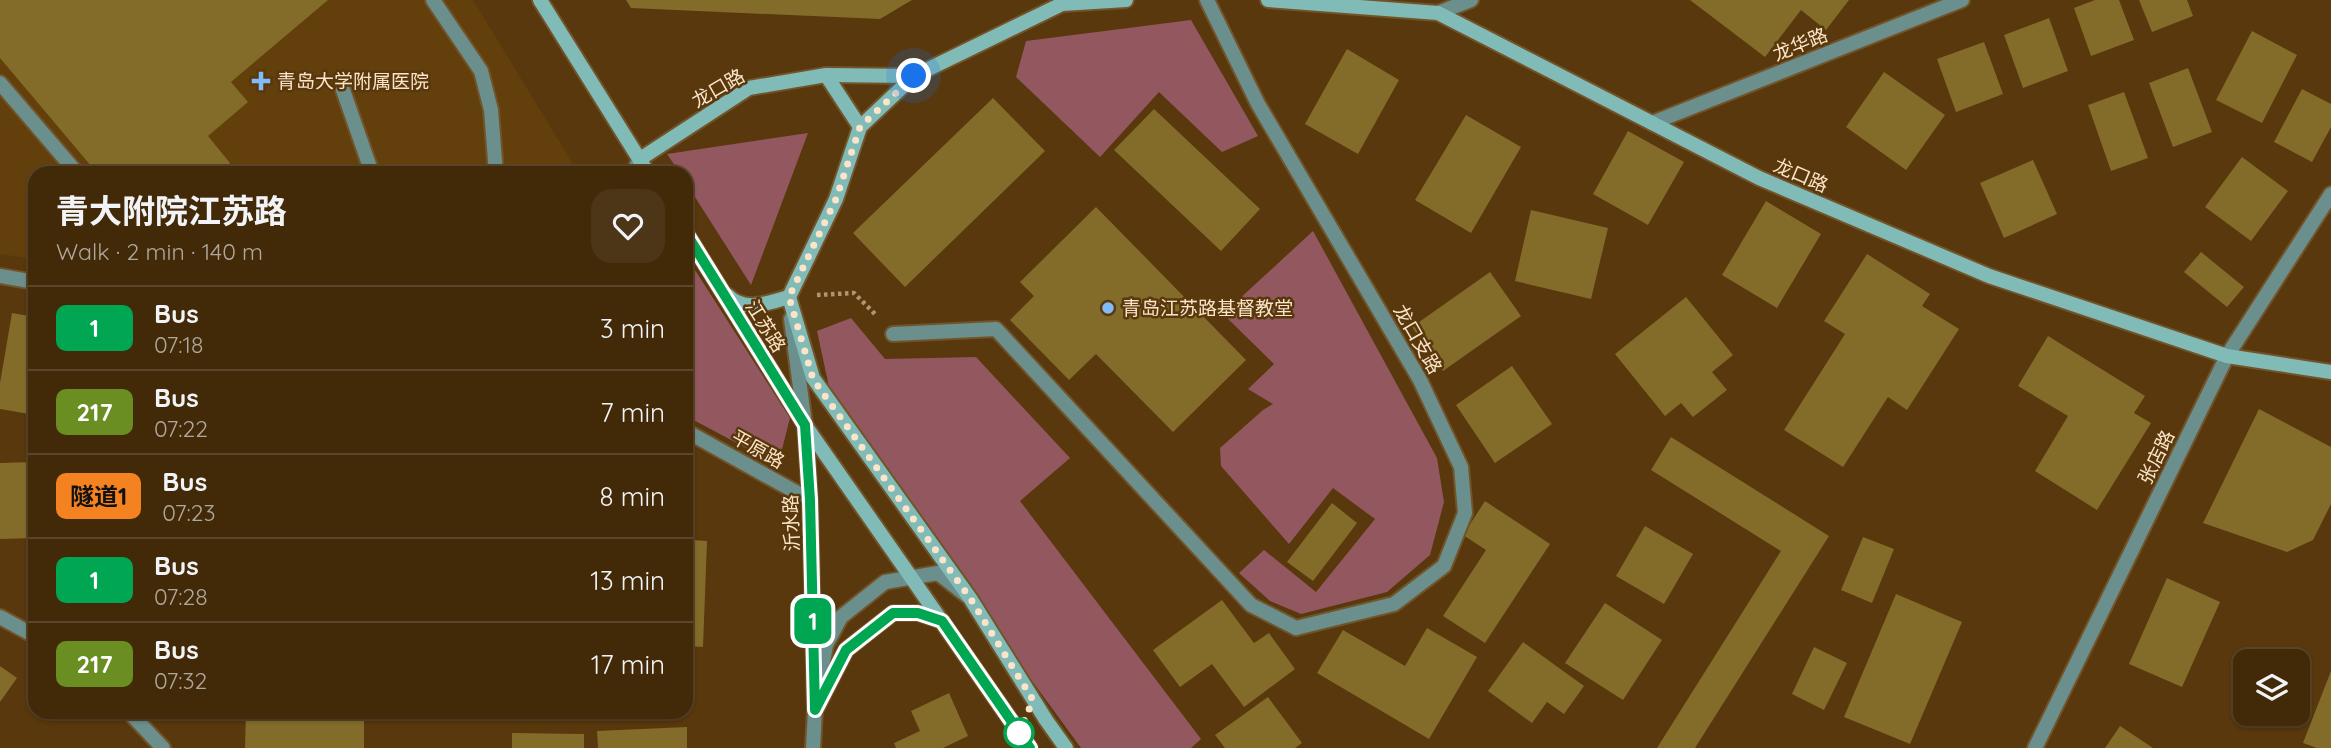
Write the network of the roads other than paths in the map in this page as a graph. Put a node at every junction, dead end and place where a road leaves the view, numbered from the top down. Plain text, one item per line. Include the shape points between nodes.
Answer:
1 (433, 0) edge
2 (540, 0) edge
3 (1126, 0) edge
4 (1207, 0) edge
5 (1268, 0) edge
6 (1471, 0) edge
7 (1962, 0) edge
8 (1438, 13) junction
9 (826, 75) junction
10 (914, 76) junction
11 (0, 83) edge
12 (343, 90) dead end
13 (1652, 123) junction
14 (860, 127) junction
15 (639, 159) junction
16 (72, 166) edge
17 (370, 166) edge
18 (495, 166) edge
19 (636, 166) edge
20 (644, 166) edge
21 (2331, 194) edge
22 (693, 244) edge
23 (0, 276) edge
24 (28, 281) edge
25 (721, 289) junction
26 (789, 297) junction
27 (893, 334) road end
28 (2227, 356) junction
29 (2331, 372) edge
30 (805, 425) junction
31 (693, 435) edge
32 (810, 500) junction
33 (911, 578) junction
34 (970, 598) junction
35 (0, 617) edge
36 (942, 621) junction
37 (28, 632) edge
38 (815, 710) junction
39 (136, 719) edge
40 (163, 748) edge
41 (813, 748) edge
42 (1030, 748) edge
43 (1066, 748) edge
44 (2035, 748) edge

1 - 18 street via 481,71 491,110
2 - 15 main road
3 - 10 main road, 龙口路 via 1062,4
4 - 27 street, 龙口支路 via 1258,104 1420,380 1461,467 1465,513 1444,566 1394,604 1296,628 1251,605 996,329
5 - 8 main road, 龙口路
6 - 8 street
7 - 13 street, 龙华路
8 - 13 main road, 龙口路
9 - 10 main road, 龙口路
9 - 14 main road
9 - 15 main road, 龙口路 via 750,88
10 - 14 main road, 龙口路
11 - 16 street
12 - 17 street
13 - 28 main road, 龙口路 via 1759,177 1989,276
14 - 26 main road, 龙口路 via 836,199
15 - 19 street
15 - 20 main road
21 - 28 street, 张店路
22 - 25 main road, 江苏路
23 - 24 street
25 - 26 main road via 735,303 754,306
25 - 30 main road, 江苏路
26 - 30 street, 沂水路
26 - 34 main road, 江苏路 via 813,379
28 - 29 main road, 龙口路
28 - 44 street, 张店路
30 - 32 street, 沂水路
30 - 33 main road, 江苏路
31 - 32 street, 平原路
32 - 38 street, 沂水路
33 - 34 street via 939,573
33 - 36 main road, 江苏路
33 - 38 street via 885,583 841,617 825,645
34 - 43 main road, 江苏路
35 - 37 street
36 - 38 street via 918,613 893,613 846,650
36 - 42 main road, 江苏路
38 - 41 street, 沂水路
39 - 40 street

